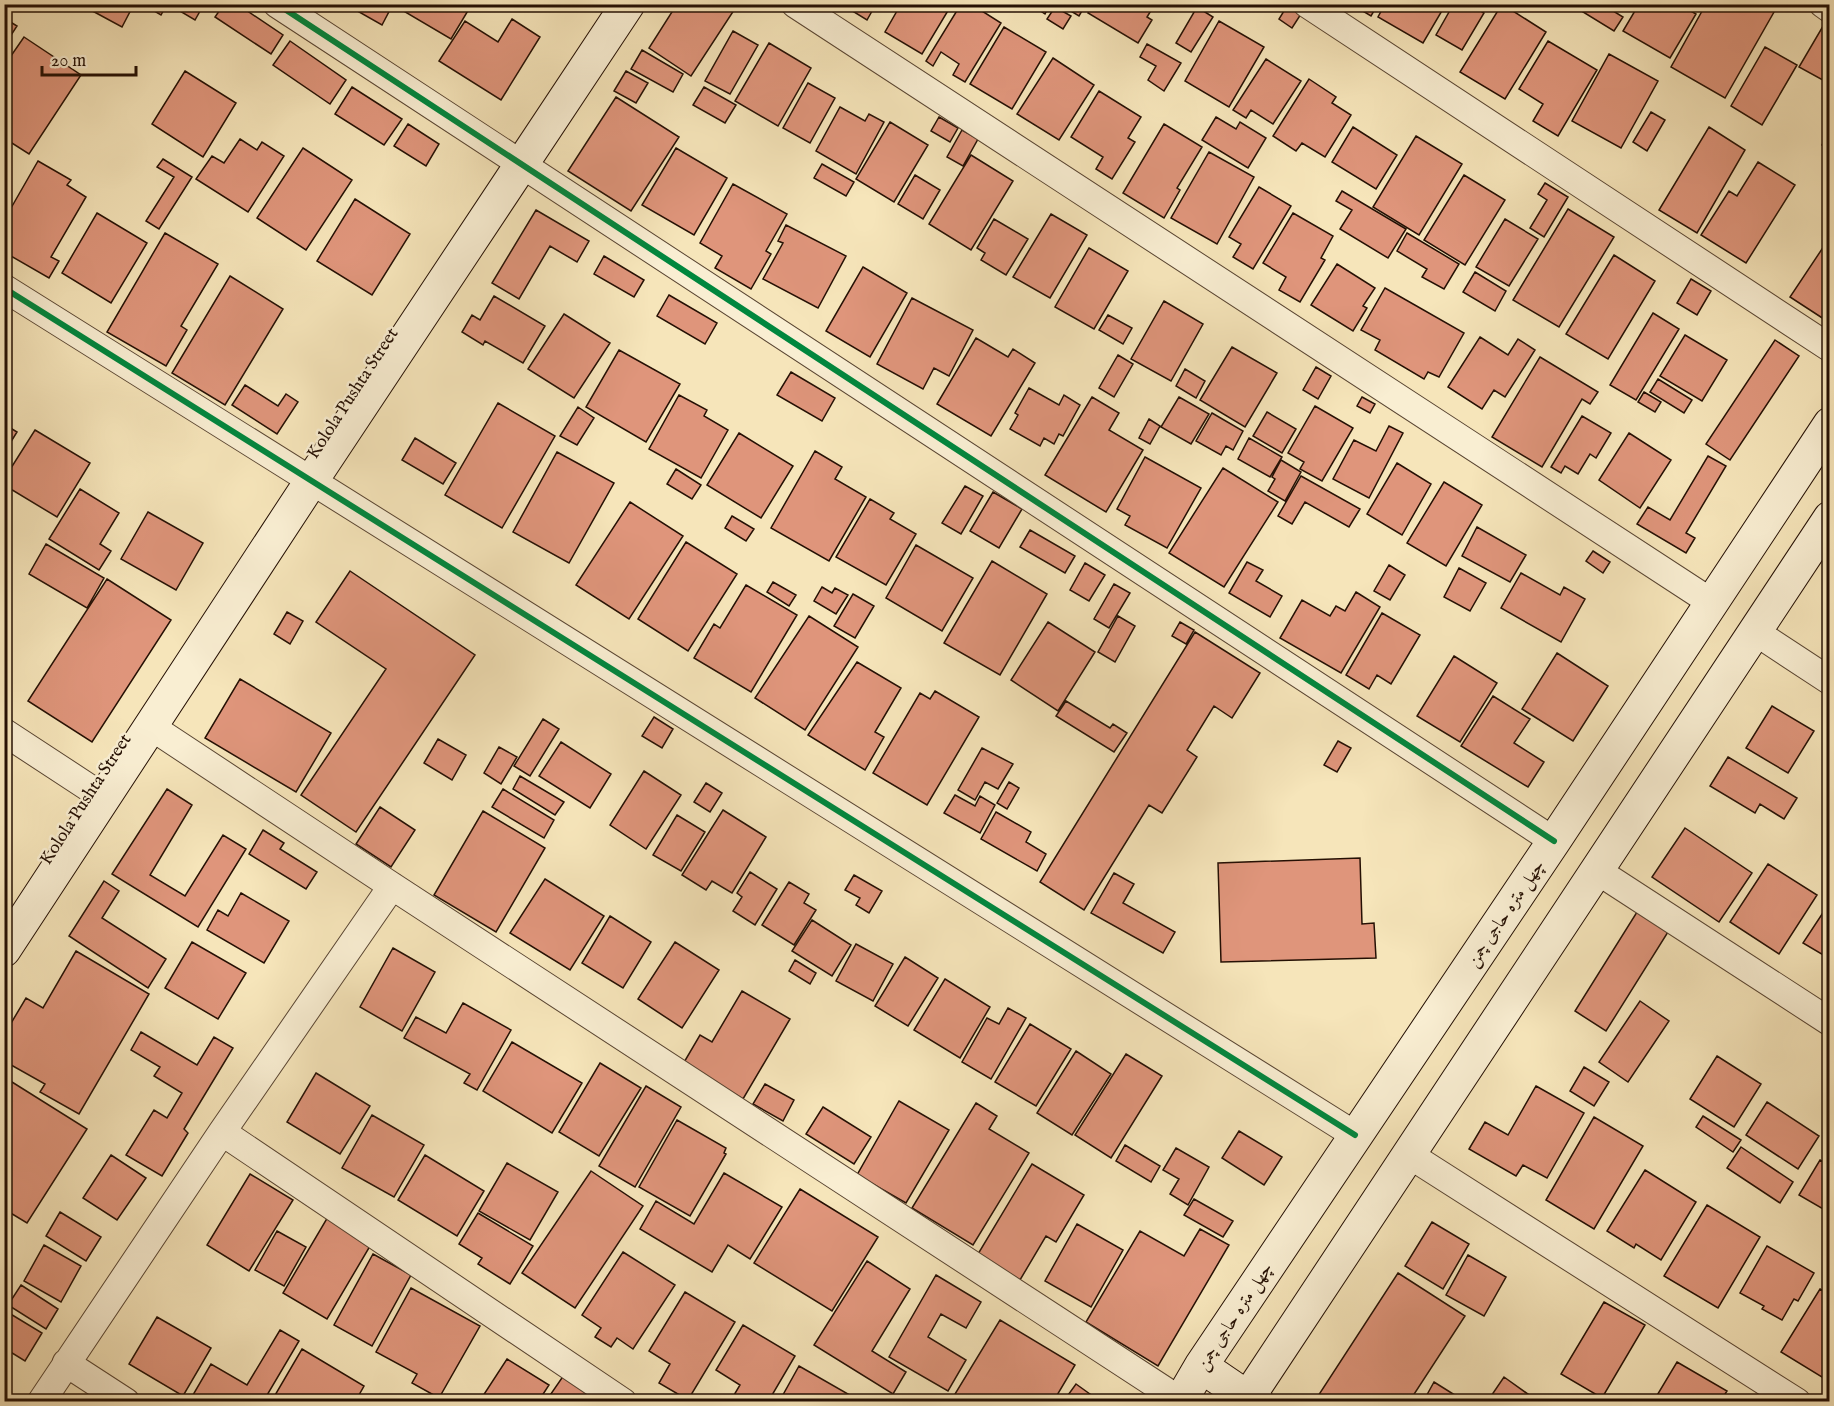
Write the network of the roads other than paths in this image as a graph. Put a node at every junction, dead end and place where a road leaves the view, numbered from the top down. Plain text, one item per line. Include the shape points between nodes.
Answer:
1 (277, 4) edge
2 (628, 4) edge
3 (795, 4) edge
4 (1307, 4) edge
5 (1823, 4) edge
6 (1830, 9) edge
7 (520, 165) junction
8 (4, 288) edge
9 (1830, 348) edge
10 (1830, 424) edge
11 (312, 480) junction
12 (1830, 518) edge
13 (1711, 602) junction
14 (1754, 631) junction
15 (1830, 681) edge
16 (150, 726) junction
17 (4, 732) edge
18 (103, 797) junction
19 (1554, 841) junction
20 (1596, 870) junction
21 (392, 886) junction
22 (4, 950) edge
23 (1830, 1022) edge
24 (222, 1131) junction
25 (1354, 1135) junction
26 (1408, 1154) junction
27 (66, 1362) junction
28 (1201, 1366) junction
29 (41, 1401) edge
30 (126, 1401) edge
31 (623, 1401) edge
32 (1181, 1401) edge
33 (1250, 1401) edge
34 (1797, 1401) edge

1 - 7 street
2 - 7 street, Kolola Pushta Street
3 - 13 street
4 - 9 street
5 - 6 street
7 - 11 street, Kolola Pushta Street
7 - 19 street
8 - 11 street
10 - 13 street, چهل متره حاجی چمن
11 - 16 street, Kolola Pushta Street
11 - 25 street
12 - 14 street
13 - 19 street, چهل متره حاجی چمن
14 - 15 street
14 - 20 street
16 - 18 street, Kolola Pushta Street
16 - 21 street
17 - 18 street
18 - 22 street, Kolola Pushta Street
19 - 25 street, چهل متره حاجی چمن
20 - 23 street
20 - 26 street
21 - 24 street
21 - 32 street
24 - 27 street
24 - 31 street
25 - 28 street, چهل متره حاجی چمن
26 - 33 street
26 - 34 street
27 - 29 street
27 - 30 street
28 - 32 street, چهل متره حاجی چمن
28 - 33 street

